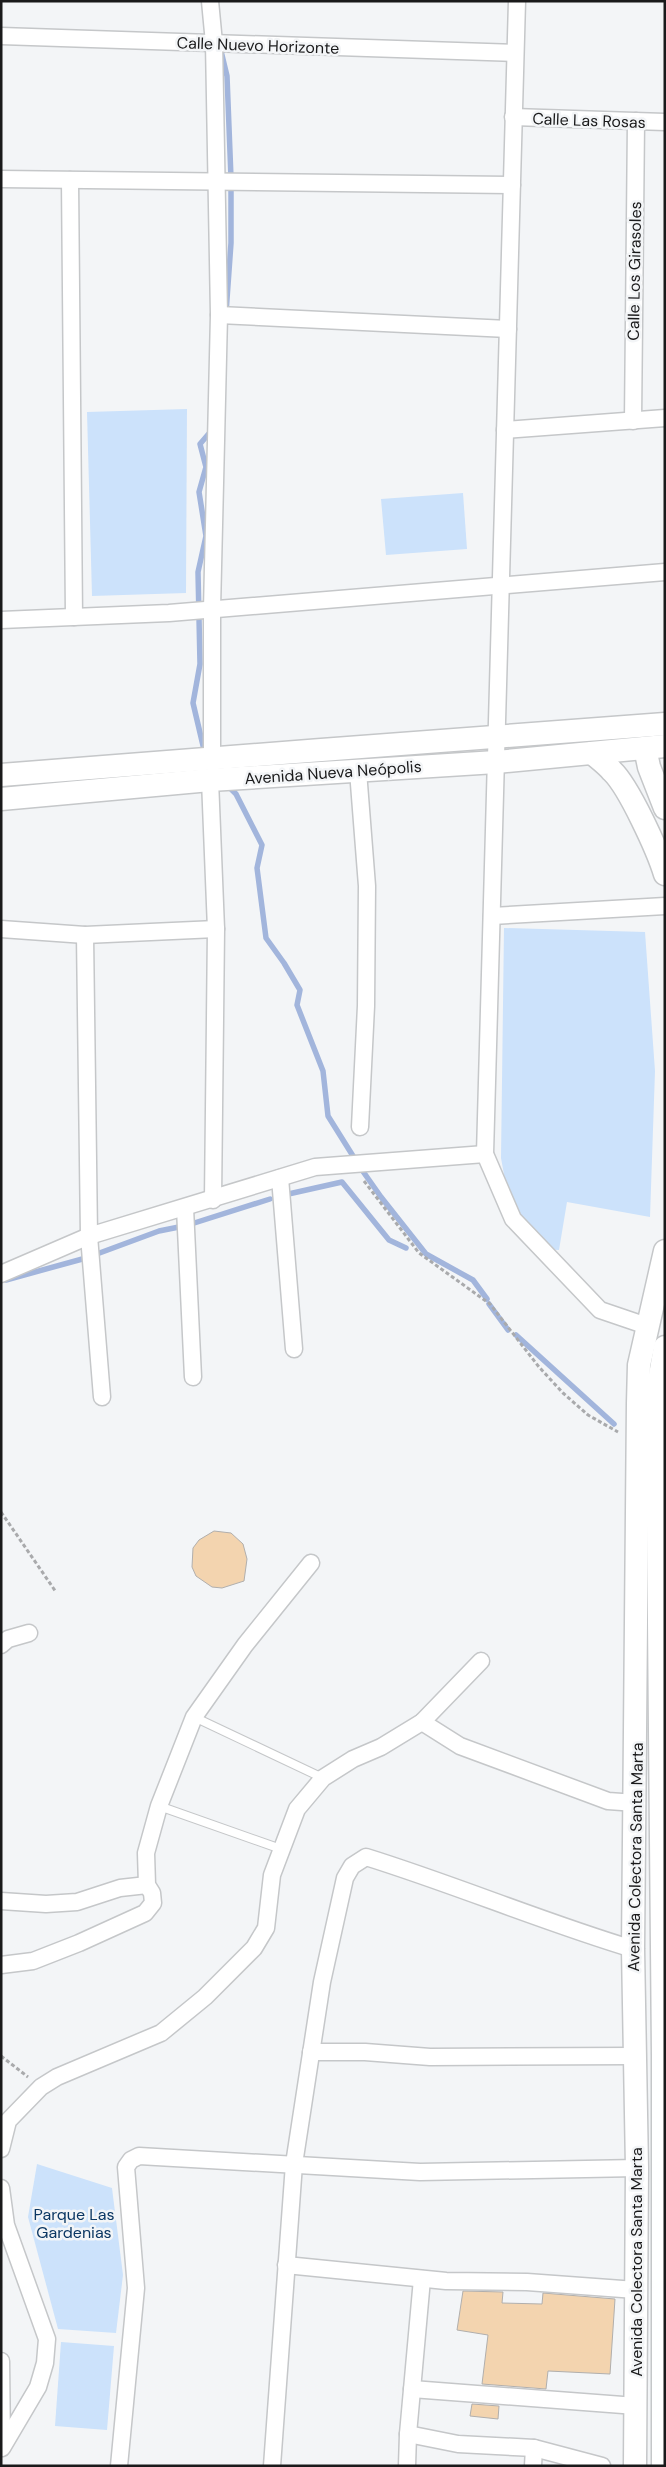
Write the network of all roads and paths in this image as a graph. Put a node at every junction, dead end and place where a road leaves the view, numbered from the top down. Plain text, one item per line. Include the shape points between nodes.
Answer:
1 (210, 1) edge
2 (516, 1) edge
3 (1, 36) edge
4 (214, 43) junction
5 (515, 53) junction
6 (513, 117) junction
7 (636, 121) junction
8 (665, 122) edge
9 (1, 179) edge
10 (70, 180) junction
11 (216, 182) junction
12 (512, 185) junction
13 (219, 315) junction
14 (508, 329) junction
15 (665, 418) edge
16 (633, 421) junction
17 (505, 430) junction
18 (665, 572) edge
19 (501, 586) junction
20 (212, 609) junction
21 (74, 617) junction
22 (1, 620) edge
23 (665, 724) edge
24 (496, 738) junction
25 (655, 747) edge
26 (592, 753) junction
27 (212, 756) junction
28 (496, 762) junction
29 (358, 771) junction
30 (1, 775) edge
31 (210, 780) junction
32 (1, 799) edge
33 (665, 808) edge
34 (665, 874) edge
35 (665, 906) edge
36 (492, 916) junction
37 (1, 929) edge
38 (216, 929) junction
39 (85, 935) junction
40 (360, 1128) dead end
41 (485, 1154) junction
42 (351, 1164) junction
43 (280, 1178) junction
44 (213, 1200) junction
45 (185, 1208) junction
46 (90, 1236) junction
47 (665, 1252) edge
48 (1, 1274) edge
49 (647, 1326) junction
50 (665, 1347) edge
51 (294, 1349) dead end
52 (193, 1378) dead end
53 (102, 1397) dead end
54 (637, 1444) junction
55 (1, 1512) edge
56 (310, 1563) dead end
57 (56, 1592) dead end
58 (29, 1633) dead end
59 (1, 1645) edge
60 (481, 1661) dead end
61 (194, 1717) junction
62 (422, 1722) junction
63 (324, 1778) junction
64 (636, 1803) junction
65 (159, 1806) junction
66 (281, 1849) junction
67 (147, 1885) junction
68 (1, 1901) edge
69 (632, 1949) junction
70 (1, 1965) edge
71 (311, 2052) junction
72 (1, 2056) edge
73 (635, 2056) junction
74 (41, 2087) junction
75 (1, 2149) edge
76 (294, 2164) junction
77 (637, 2168) junction
78 (1, 2188) edge
79 (286, 2265) junction
80 (422, 2279) junction
81 (636, 2290) junction
82 (1, 2361) edge
83 (412, 2389) junction
84 (636, 2406) junction
85 (408, 2434) junction
86 (2, 2448) edge
87 (534, 2448) junction
88 (1, 2452) edge
89 (118, 2466) edge
90 (272, 2466) edge
91 (407, 2466) edge
92 (533, 2466) edge
93 (602, 2466) edge
94 (635, 2466) edge
95 (663, 2466) edge

1 - 4 street
2 - 5 street
3 - 4 street, Calle Nuevo Horizonte
4 - 5 street, Calle Nuevo Horizonte
4 - 11 street
5 - 6 street
6 - 7 street, Calle Las Rosas
6 - 12 street
7 - 8 street, Calle Las Rosas
7 - 16 street, Calle Los Girasoles
9 - 10 street
10 - 11 street
10 - 21 street
11 - 12 street
11 - 13 street
12 - 14 street
13 - 14 street
13 - 20 street
14 - 17 street
15 - 16 street
16 - 17 street
17 - 19 street
18 - 19 street
19 - 20 street
19 - 24 street
20 - 21 street
20 - 27 street
21 - 22 street
23 - 24 street, Avenida Nueva Neópolis
24 - 27 street, Avenida Nueva Neópolis
24 - 28 street
25 - 26 street, Avenida Nueva Neópolis
25 - 33 street via 649,767
26 - 28 street, Avenida Nueva Neópolis
26 - 34 street via 614,772 628,794 660,857
27 - 30 street, Avenida Nueva Neópolis
28 - 29 street, Avenida Nueva Neópolis
28 - 36 street
29 - 31 street, Avenida Nueva Neópolis
29 - 40 street via 367,886
31 - 32 street, Avenida Nueva Neópolis
31 - 38 street
35 - 36 street
36 - 41 street
37 - 39 street
38 - 39 street
38 - 44 street
39 - 46 street
41 - 42 street
41 - 49 street via 513,1219 600,1310
42 - 43 street via 314,1167
42 - 54 path via 419,1253 490,1304 539,1368 588,1415
43 - 44 street
43 - 51 street
44 - 45 street
45 - 46 street
45 - 52 street
46 - 48 street
46 - 53 street
47 - 49 street, Avenida Colectora Santa Marta
49 - 54 street, Avenida Colectora Santa Marta via 639,1366
50 - 95 street, Avenida Colectora Santa Marta via 658,1387
54 - 64 street, Avenida Colectora Santa Marta
55 - 57 path
56 - 61 street via 245,1645
58 - 59 street via 8,1639
60 - 62 street
61 - 63 lane
61 - 65 street
62 - 63 street
62 - 64 street via 460,1746 608,1801
63 - 66 street via 297,1809
64 - 69 street, Avenida Colectora Santa Marta
65 - 66 lane
65 - 67 street via 146,1853
66 - 74 street via 272,1875 266,1928 254,1948 206,1997 161,2033 57,2077
67 - 68 street via 120,1888 77,1902
67 - 70 street via 153,1903 145,1913 33,1962
69 - 71 street via 436,1878 366,1857 352,1866 345,1878 322,1982
69 - 73 street, Avenida Colectora Santa Marta
71 - 73 street via 430,2057
71 - 76 street
72 - 74 path
73 - 77 street, Avenida Colectora Santa Marta
74 - 75 street via 8,2121
76 - 77 street via 420,2172
76 - 79 street
76 - 89 street via 139,2156 126,2167 136,2288
77 - 81 street, Avenida Colectora Santa Marta
78 - 86 street via 6,2225 47,2339 38,2388
79 - 80 street
79 - 90 street
80 - 81 street
80 - 83 street
81 - 84 street, Avenida Colectora Santa Marta
82 - 86 street
83 - 84 street
83 - 85 street
84 - 94 street, Avenida Colectora Santa Marta
85 - 87 street via 458,2444
85 - 91 street
86 - 88 street
87 - 92 street
87 - 93 street

